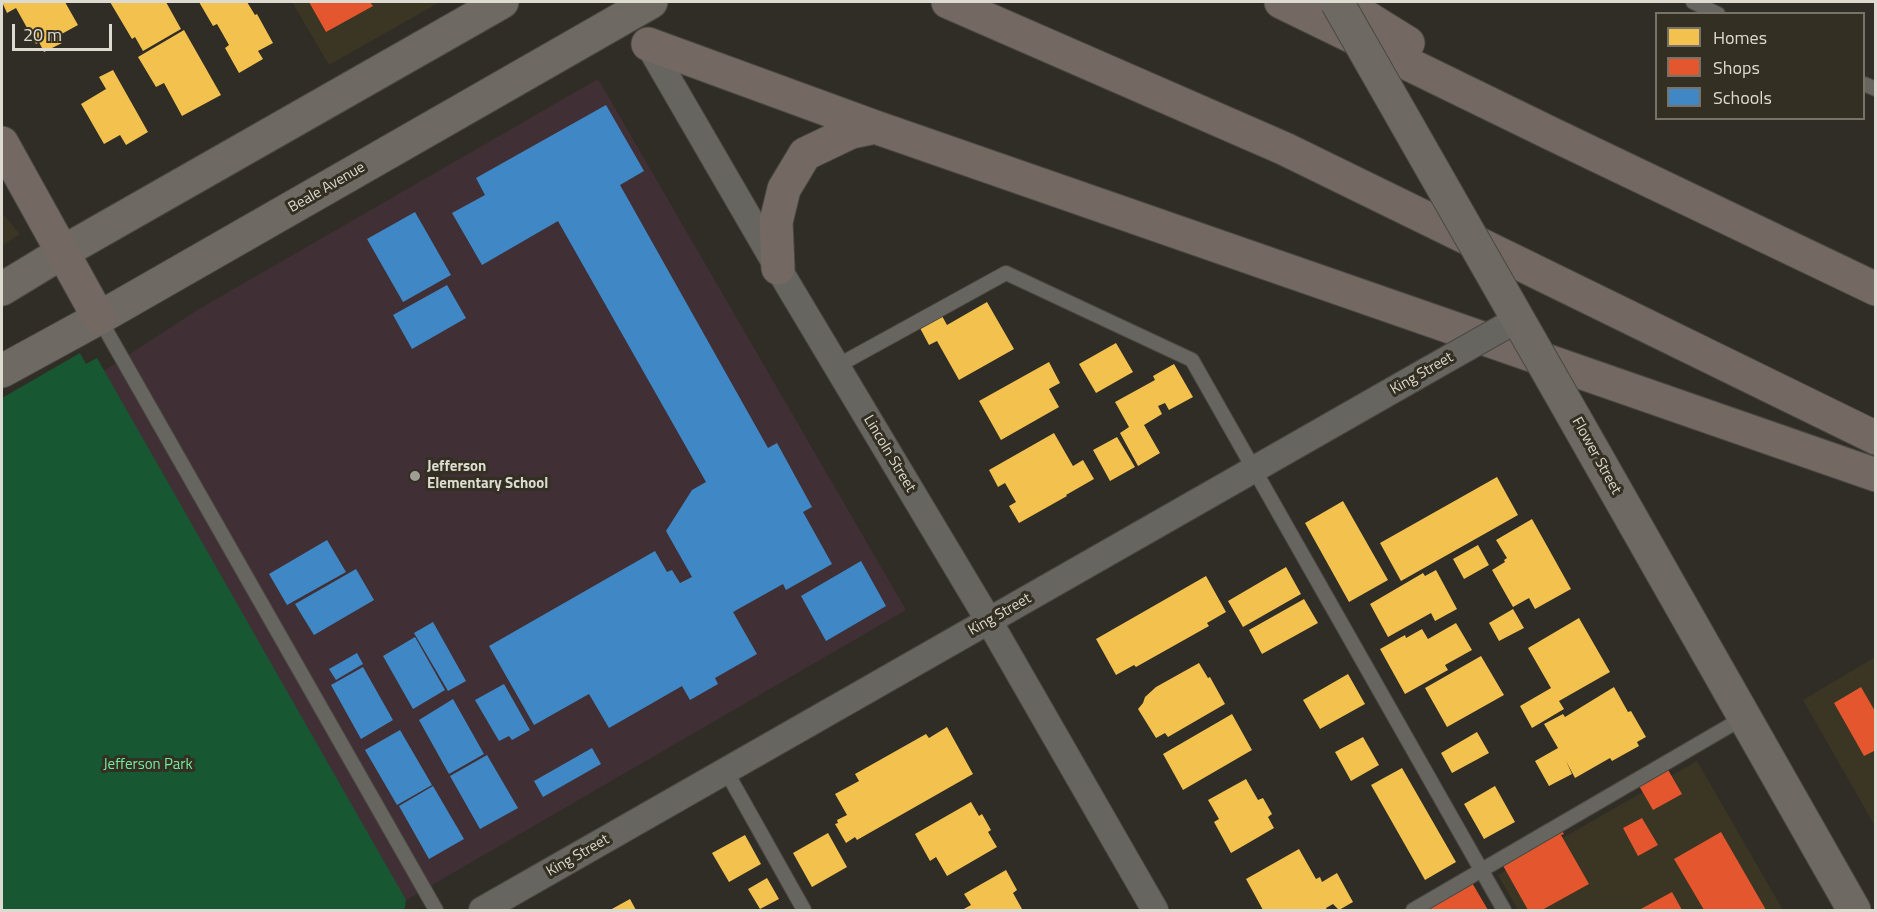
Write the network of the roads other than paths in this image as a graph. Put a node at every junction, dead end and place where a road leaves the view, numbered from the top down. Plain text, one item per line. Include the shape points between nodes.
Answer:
1 (502, 2) edge
2 (948, 2) edge
3 (1281, 2) edge
4 (1337, 2) edge
5 (1342, 2) edge
6 (1693, 2) edge
7 (631, 7) edge
8 (1714, 12) edge
9 (648, 44) junction
10 (875, 127) junction
11 (1554, 135) junction
12 (2, 143) edge
13 (63, 252) junction
14 (778, 268) junction
15 (2, 289) edge
16 (1875, 289) edge
17 (99, 318) junction
18 (1518, 319) junction
19 (837, 366) junction
20 (2, 371) edge
21 (1875, 438) edge
22 (1255, 470) junction
23 (1875, 475) edge
24 (989, 621) junction
25 (1743, 718) junction
26 (726, 771) junction
27 (1482, 871) junction
28 (436, 910) edge
29 (482, 910) edge
30 (804, 910) edge
31 (1155, 910) edge
32 (1413, 910) edge
33 (1504, 910) edge
34 (1854, 910) edge

1 - 13 main road
2 - 21 highway via 1285,149
3 - 11 highway
4 - 18 main road, Flower Street, bridge
5 - 11 highway
6 - 8 lane
7 - 9 main road, Lincoln Street
7 - 17 main road, Beale Avenue
9 - 10 highway
9 - 14 street, Lincoln Street
10 - 14 highway via 851,132 805,154 784,189 776,222
10 - 23 highway
11 - 16 highway
12 - 13 highway
13 - 15 main road
13 - 17 highway
14 - 19 street, Lincoln Street
17 - 20 main road, Beale Avenue
17 - 28 lane
18 - 22 street, King Street, bridge
18 - 25 main road, Flower Street, bridge
19 - 22 lane via 1006,273 1192,360
19 - 24 street, Lincoln Street
22 - 24 street, King Street
22 - 27 lane
24 - 26 street, King Street
24 - 31 street, Lincoln Street
25 - 27 lane
25 - 34 main road, Flower Street
26 - 29 street, King Street
26 - 30 lane
27 - 32 lane
27 - 33 lane

